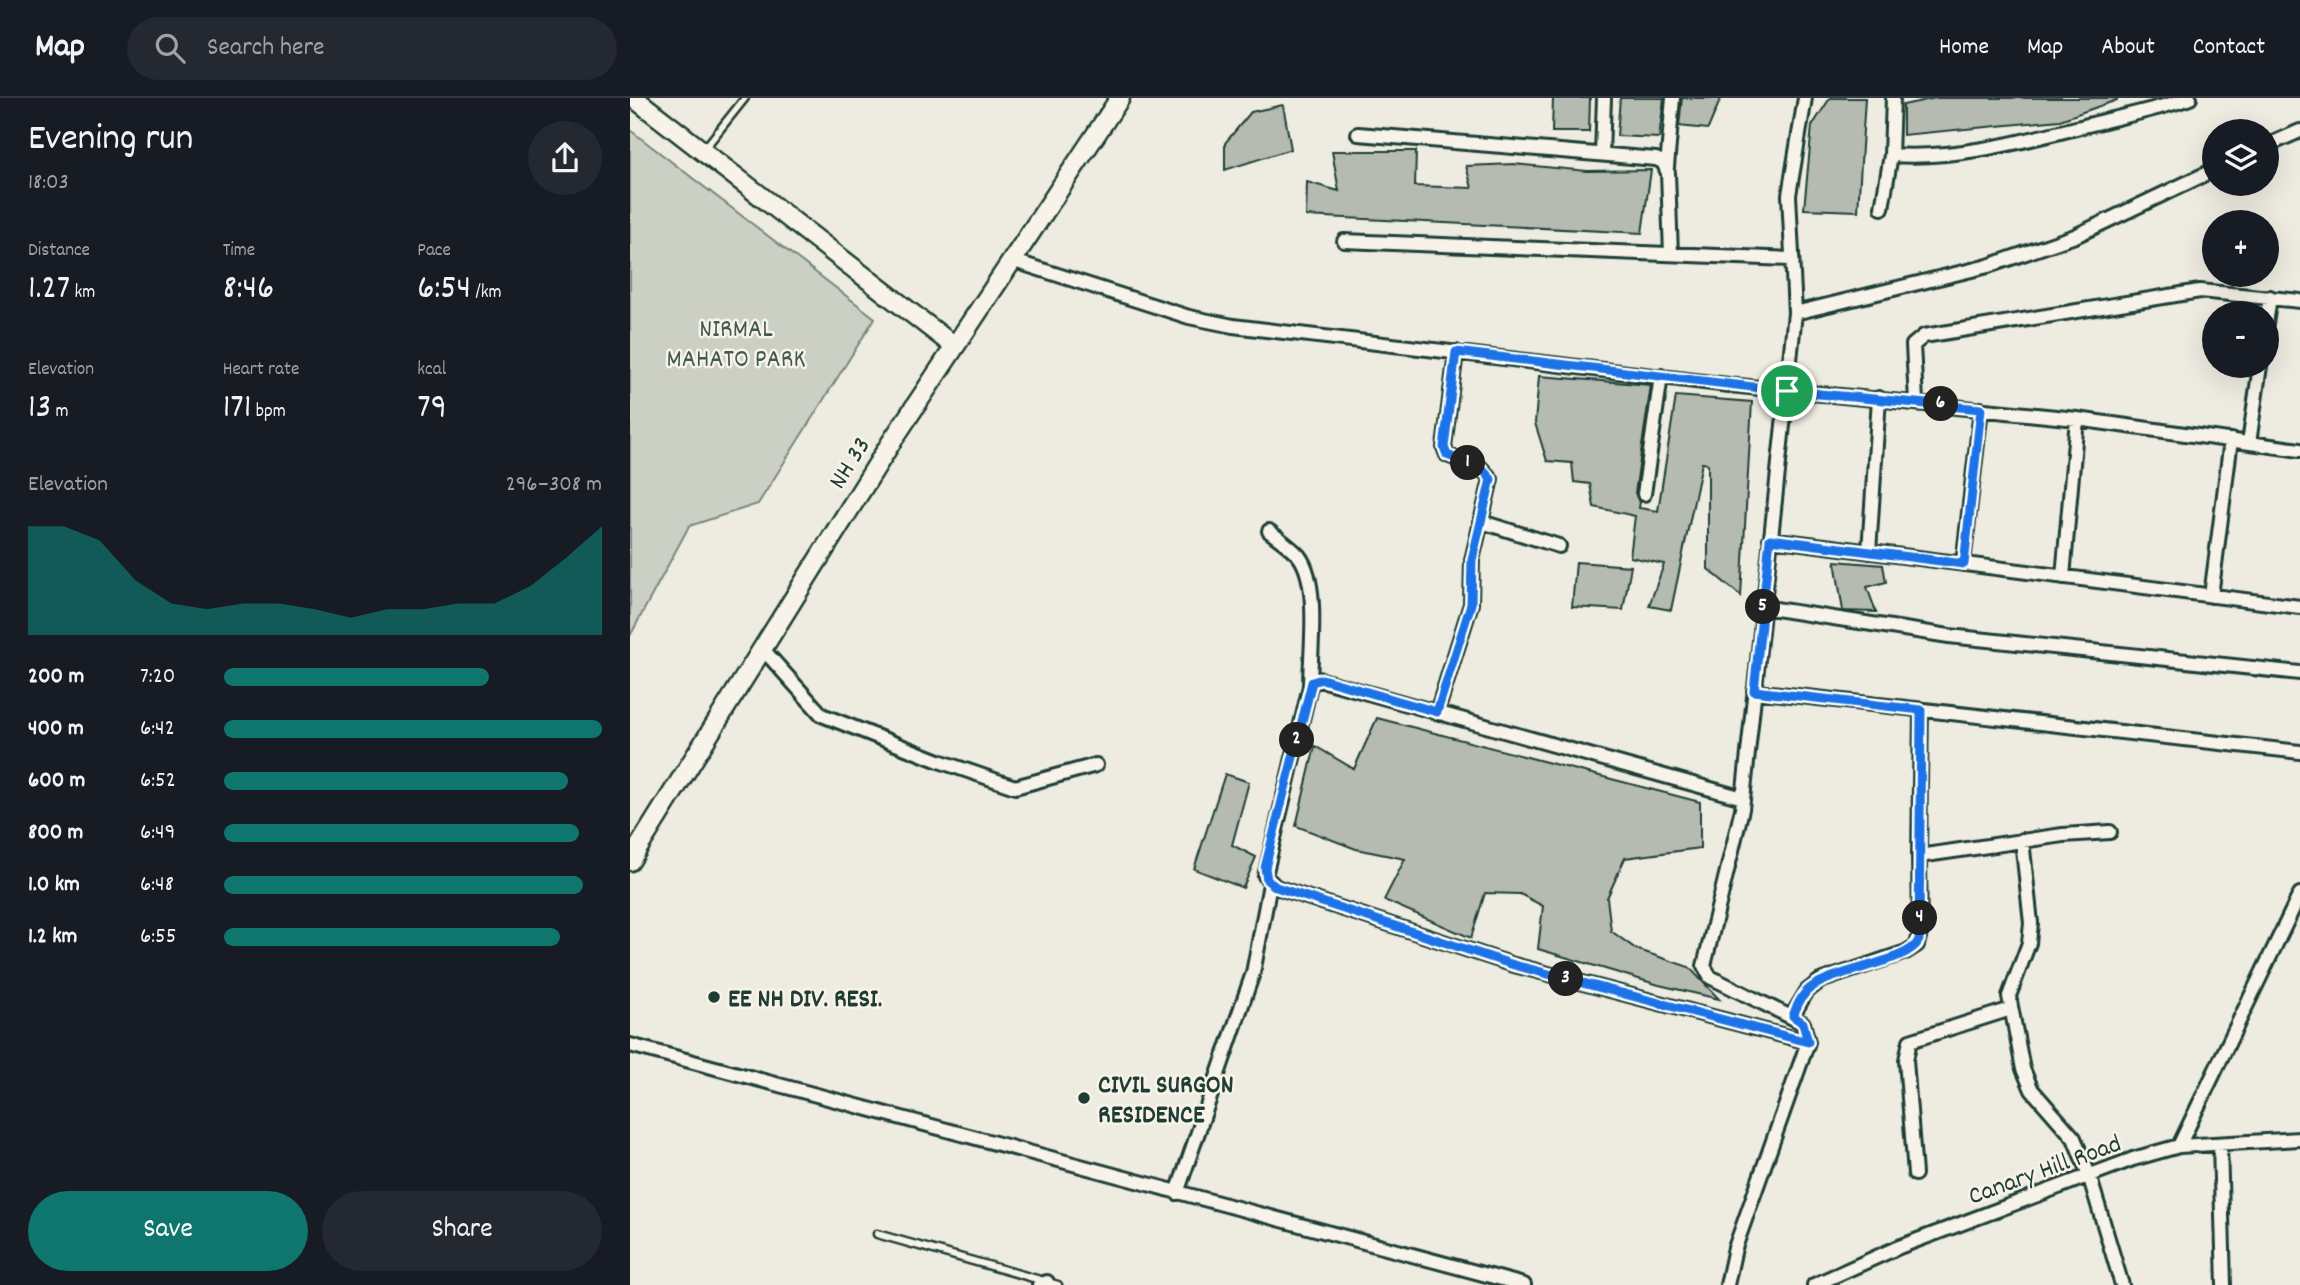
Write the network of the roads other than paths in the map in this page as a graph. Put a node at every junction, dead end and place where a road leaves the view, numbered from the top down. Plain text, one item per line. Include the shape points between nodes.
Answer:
1 (634, 98) edge
2 (745, 98) edge
3 (1121, 98) edge
4 (1604, 98) edge
5 (1673, 98) edge
6 (1805, 98) edge
7 (1893, 98) edge
8 (2190, 98) edge
9 (2300, 131) edge
10 (1358, 134) dead end
11 (2279, 140) edge
12 (702, 151) junction
13 (1602, 154) junction
14 (1891, 155) junction
15 (1667, 167) junction
16 (2202, 176) edge
17 (1882, 208) dead end
18 (1344, 241) dead end
19 (1671, 254) junction
20 (1011, 260) junction
21 (1791, 260) junction
22 (2270, 297) junction
23 (2269, 301) edge
24 (2300, 301) edge
25 (1795, 313) junction
26 (954, 346) junction
27 (1456, 352) junction
28 (1661, 376) junction
29 (2258, 378) edge
30 (1787, 391) junction
31 (1879, 398) junction
32 (1916, 401) junction
33 (1981, 409) junction
34 (2077, 419) junction
35 (2231, 440) junction
36 (2249, 443) junction
37 (2300, 450) edge
38 (1644, 494) dead end
39 (1482, 522) junction
40 (1269, 531) dead end
41 (1770, 539) junction
42 (1559, 545) dead end
43 (1869, 552) junction
44 (1964, 564) junction
45 (2063, 577) junction
46 (2211, 596) junction
47 (1763, 607) junction
48 (2300, 607) edge
49 (761, 648) junction
50 (2300, 673) edge
51 (1310, 686) junction
52 (1754, 691) junction
53 (1921, 710) junction
54 (1437, 712) junction
55 (2300, 752) edge
56 (1096, 765) dead end
57 (1743, 798) junction
58 (2110, 832) dead end
59 (2022, 840) junction
60 (1919, 856) junction
61 (630, 861) edge
62 (1270, 884) junction
63 (2300, 894) edge
64 (2011, 1009) junction
65 (1793, 1016) junction
66 (1808, 1042) junction
67 (630, 1045) edge
68 (2300, 1139) edge
69 (2220, 1144) junction
70 (2179, 1146) junction
71 (1915, 1174) dead end
72 (2089, 1175) junction
73 (1177, 1193) junction
74 (877, 1234) dead end
75 (1048, 1284) edge
76 (1524, 1285) edge
77 (1727, 1285) edge
78 (1814, 1285) edge
79 (2122, 1285) edge
80 (2224, 1285) edge

1 - 12 main road
2 - 12 lane
3 - 20 main road, NH 33
4 - 13 street
5 - 15 street
6 - 21 street via 1789,195
7 - 14 street
8 - 14 street via 2039,137 1943,155
9 - 11 street
10 - 13 street
12 - 26 main road
13 - 15 street via 1650,158
14 - 17 street
15 - 19 street
16 - 25 street via 2075,236 1988,266
18 - 19 street
19 - 21 street
20 - 26 main road, NH 33
20 - 27 street via 1233,326
21 - 25 street
22 - 23 street
22 - 24 street
22 - 32 street via 2200,291 1924,336 1913,345
25 - 30 street
26 - 49 main road, NH 33
27 - 28 street
27 - 39 street via 1444,447 1447,455 1488,473 1490,486
28 - 30 street
28 - 38 street
29 - 36 street
30 - 31 street
30 - 41 street
31 - 32 street
31 - 43 street
32 - 33 street
33 - 34 street
33 - 44 street
34 - 35 street
34 - 45 street
35 - 36 street
35 - 46 street
36 - 37 street
39 - 42 street
39 - 54 street via 1472,560 1471,604
40 - 51 street via 1299,557 1308,578
41 - 43 street
41 - 47 street
43 - 44 street
44 - 45 street
45 - 46 street
46 - 48 street
47 - 50 street via 1949,636
47 - 52 street
49 - 56 street via 822,715 939,761 1015,787
49 - 61 main road, NH 33
51 - 54 street via 1322,679
51 - 62 street via 1265,868
52 - 53 street
52 - 57 street
53 - 55 street
53 - 60 street
54 - 57 street
57 - 65 street via 1705,971
58 - 59 street
59 - 60 street
59 - 64 street via 2031,923 2029,943 2011,985
60 - 65 street via 1917,945 1820,981 1807,991
62 - 66 street via 1514,965
62 - 73 street via 1253,974
63 - 70 street
64 - 71 street via 1910,1041 1906,1060
64 - 72 street via 2032,1090 2074,1138
65 - 66 street via 1803,1023
66 - 77 street via 1735,1248
67 - 73 street
68 - 69 street, Canary Hill Road
69 - 70 street, Canary Hill Road
69 - 80 street
70 - 72 street, Canary Hill Road
72 - 78 street, Canary Hill Road via 1899,1247
72 - 79 street
73 - 76 street
74 - 75 lane

